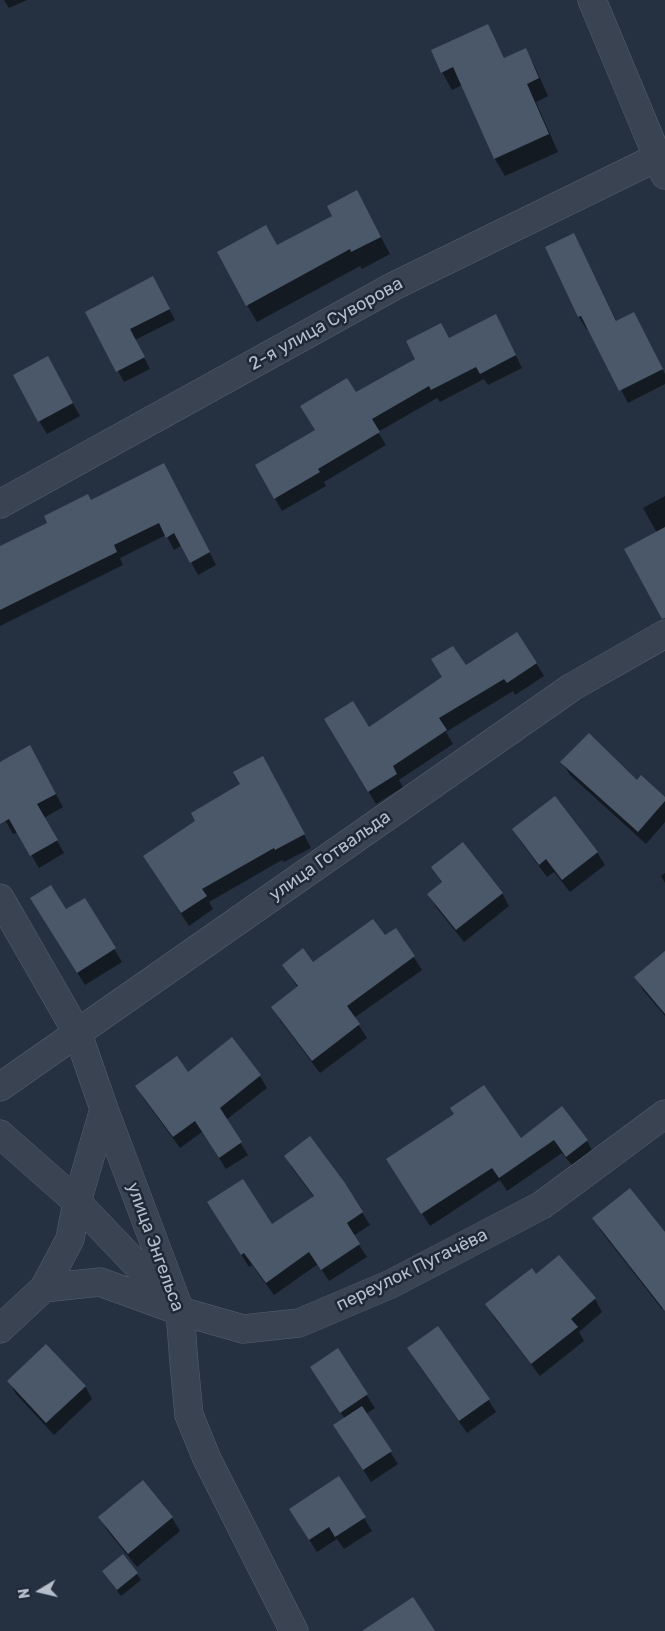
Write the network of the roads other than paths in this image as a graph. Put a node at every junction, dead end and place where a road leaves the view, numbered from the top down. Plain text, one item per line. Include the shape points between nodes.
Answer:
1 (592, 0) edge
2 (661, 166) edge
3 (0, 504) edge
4 (665, 634) edge
5 (0, 898) edge
6 (78, 1034) junction
7 (0, 1087) edge
8 (104, 1109) junction
9 (665, 1114) edge
10 (0, 1134) edge
11 (77, 1202) junction
12 (44, 1288) junction
13 (180, 1311) junction
14 (0, 1330) edge
15 (294, 1631) edge

1 - 2 street
2 - 3 street, 2-я улица Суворова via 394,286
4 - 6 street, улица Готвальда via 572,687
5 - 6 street, улица Энгельса
6 - 7 street, улица Готвальда
6 - 8 street, улица Энгельса
8 - 11 street
8 - 13 street, улица Энгельса
9 - 13 street, переулок Пугачёва via 542,1205 392,1284 299,1323 243,1329
10 - 11 street
11 - 12 street via 70,1239
11 - 13 street
12 - 13 street, переулок Пугачёва via 100,1282
12 - 14 street
13 - 15 street, улица Энгельса via 189,1415

